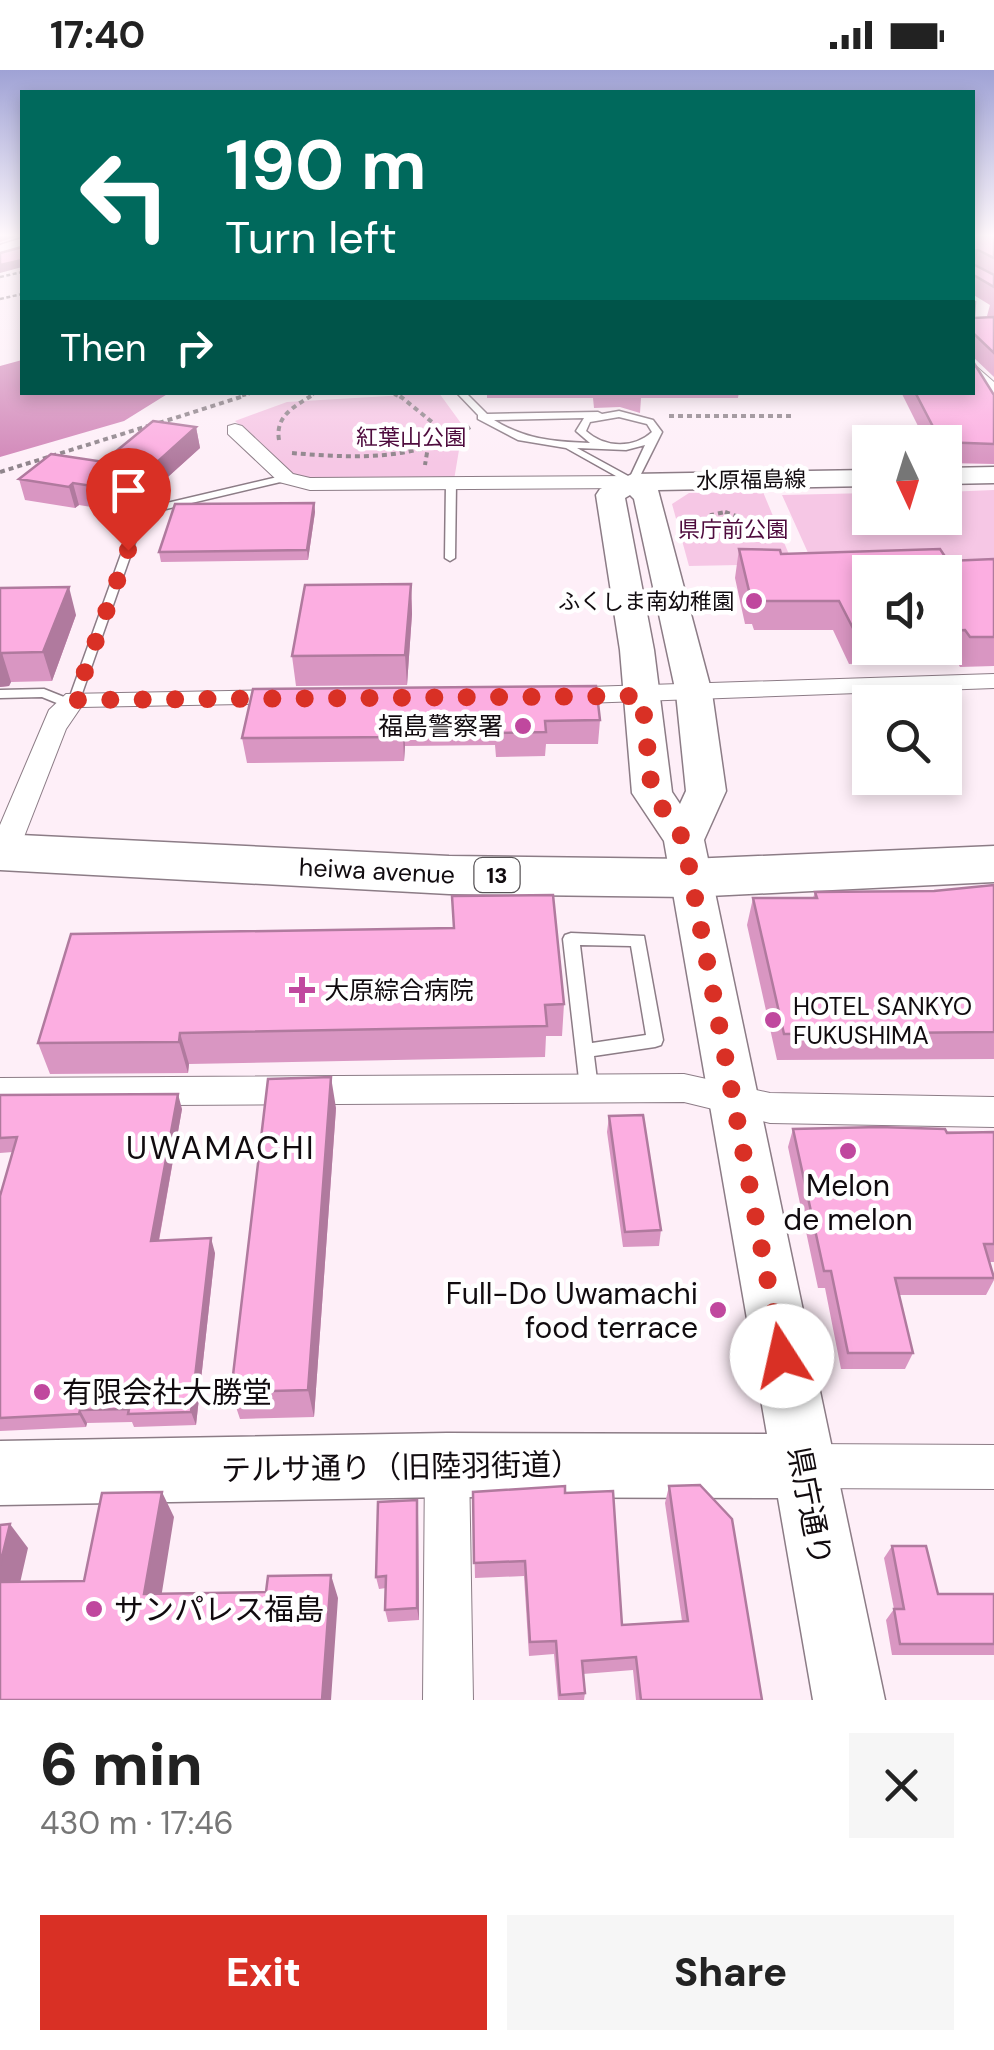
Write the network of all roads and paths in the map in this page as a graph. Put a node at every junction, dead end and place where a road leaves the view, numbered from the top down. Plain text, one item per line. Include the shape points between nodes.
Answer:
1 (975, 372) edge
2 (994, 394) edge
3 (246, 395) edge
4 (312, 395) edge
5 (393, 395) edge
6 (463, 395) edge
7 (607, 415) junction
8 (631, 416) junction
9 (792, 416) dead end
10 (481, 417) junction
11 (236, 430) dead end
12 (654, 438) junction
13 (563, 445) junction
14 (613, 446) junction
15 (427, 448) junction
16 (284, 452) junction
17 (0, 472) edge
18 (962, 476) edge
19 (994, 476) edge
20 (286, 478) junction
21 (852, 478) edge
22 (632, 482) junction
23 (451, 483) junction
24 (310, 484) junction
25 (727, 528) junction
26 (672, 538) dead end
27 (450, 558) dead end
28 (994, 681) edge
29 (694, 692) junction
30 (0, 694) edge
31 (538, 696) edge
32 (642, 696) junction
33 (322, 698) edge
34 (72, 702) junction
35 (994, 832) edge
36 (4, 839) edge
37 (687, 859) junction
38 (994, 864) edge
39 (585, 1051) junction
40 (590, 1088) junction
41 (0, 1092) edge
42 (736, 1100) junction
43 (994, 1112) edge
44 (447, 1465) junction
45 (802, 1466) junction
46 (994, 1467) edge
47 (0, 1473) edge
48 (448, 1700) edge
49 (849, 1700) edge

1 - 2 street
3 - 17 path
4 - 16 path via 286,411 277,433
5 - 15 path via 429,416
6 - 10 lane
7 - 8 lane
7 - 10 lane
7 - 14 lane via 588,420 581,430
8 - 9 path
8 - 12 lane via 650,422
10 - 13 lane via 521,438
10 - 15 path via 461,435
11 - 20 street
12 - 14 lane
12 - 22 lane
13 - 14 lane
13 - 22 lane
15 - 16 path
16 - 24 path
18 - 19 main road
20 - 24 street
20 - 34 lane via 141,512
21 - 22 main road, 水原福島線
22 - 23 street
22 - 29 main road via 648,496
22 - 32 main road, 県庁通り via 610,495
23 - 24 street
23 - 27 lane
25 - 25 path via 741,519 725,512 708,517
25 - 26 path
28 - 29 street
29 - 32 street
29 - 37 main road via 706,791
30 - 34 lane via 44,693
31 - 32 street
32 - 37 main road, 県庁通り via 652,793
33 - 34 street
34 - 36 street via 53,729
35 - 37 highway, heiwa avenue / 13
36 - 37 highway, heiwa avenue / 13 via 450,875
37 - 38 highway, heiwa avenue / 13
37 - 42 main road, 県庁通り
39 - 39 lane via 571,940 638,940 655,1040
39 - 40 lane
40 - 41 street
40 - 42 street via 684,1088
42 - 43 street via 770,1108
42 - 45 main road, 県庁通り
44 - 45 main road, テルサ通り（旧陸羽街道）
44 - 47 main road, テルサ通り（旧陸羽街道）
44 - 48 street
45 - 46 street
45 - 49 main road, 県庁通り

